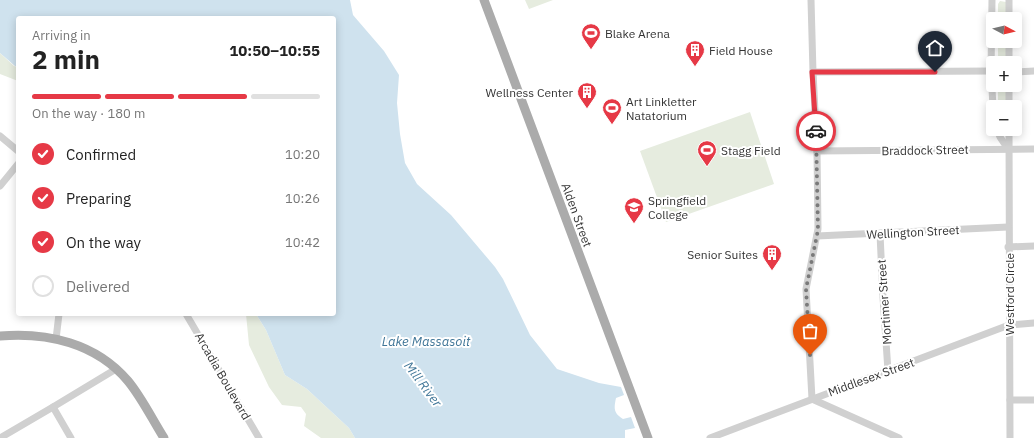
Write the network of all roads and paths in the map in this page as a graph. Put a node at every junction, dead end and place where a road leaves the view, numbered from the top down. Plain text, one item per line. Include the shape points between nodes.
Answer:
1 (484, 0) edge
2 (811, 0) edge
3 (992, 0) edge
4 (1009, 0) edge
5 (1009, 12) edge
6 (992, 56) edge
7 (986, 71) edge
8 (812, 72) junction
9 (1022, 72) edge
10 (1034, 72) edge
11 (0, 136) edge
12 (1000, 136) edge
13 (1009, 136) edge
14 (16, 149) edge
15 (1008, 149) junction
16 (1034, 149) edge
17 (817, 151) junction
18 (16, 166) edge
19 (0, 186) edge
20 (1008, 227) junction
21 (880, 234) junction
22 (817, 236) junction
23 (1034, 246) edge
24 (1008, 247) junction
25 (59, 316) edge
26 (187, 316) edge
27 (1034, 324) edge
28 (1009, 325) junction
29 (0, 336) edge
30 (56, 339) junction
31 (116, 369) junction
32 (888, 371) junction
33 (812, 399) junction
34 (1010, 400) junction
35 (1034, 400) edge
36 (54, 407) junction
37 (0, 438) edge
38 (71, 438) edge
39 (164, 438) edge
40 (260, 438) edge
41 (648, 438) edge
42 (710, 438) edge
43 (899, 438) edge
44 (1010, 438) edge

1 - 41 main road, Alden Street
2 - 8 street
3 - 6 street
4 - 5 street
7 - 8 street
8 - 17 street
9 - 10 street
11 - 14 street
12 - 15 street, Westford Circle
13 - 15 street, Westford Circle
15 - 16 street, Braddock Street
15 - 17 street, Braddock Street
15 - 20 street, Westford Circle
17 - 22 street
18 - 19 street
20 - 21 street, Wellington Street
20 - 24 street, Westford Circle
21 - 22 street, Wellington Street
21 - 32 street, Mortimer Street
22 - 33 street via 806,289
23 - 24 street
24 - 28 street, Westford Circle
25 - 30 street
26 - 40 street, Arcadia Boulevard
27 - 28 street, Middlesex Street
28 - 32 street, Middlesex Street
28 - 34 street, Westford Circle
29 - 30 main road via 21,335
30 - 31 main road via 89,351
31 - 36 street
31 - 39 main road via 133,388
32 - 33 street, Middlesex Street
33 - 42 street, Middlesex Street
33 - 43 street
34 - 35 street
34 - 44 street, Westford Circle
36 - 37 street
36 - 38 street

